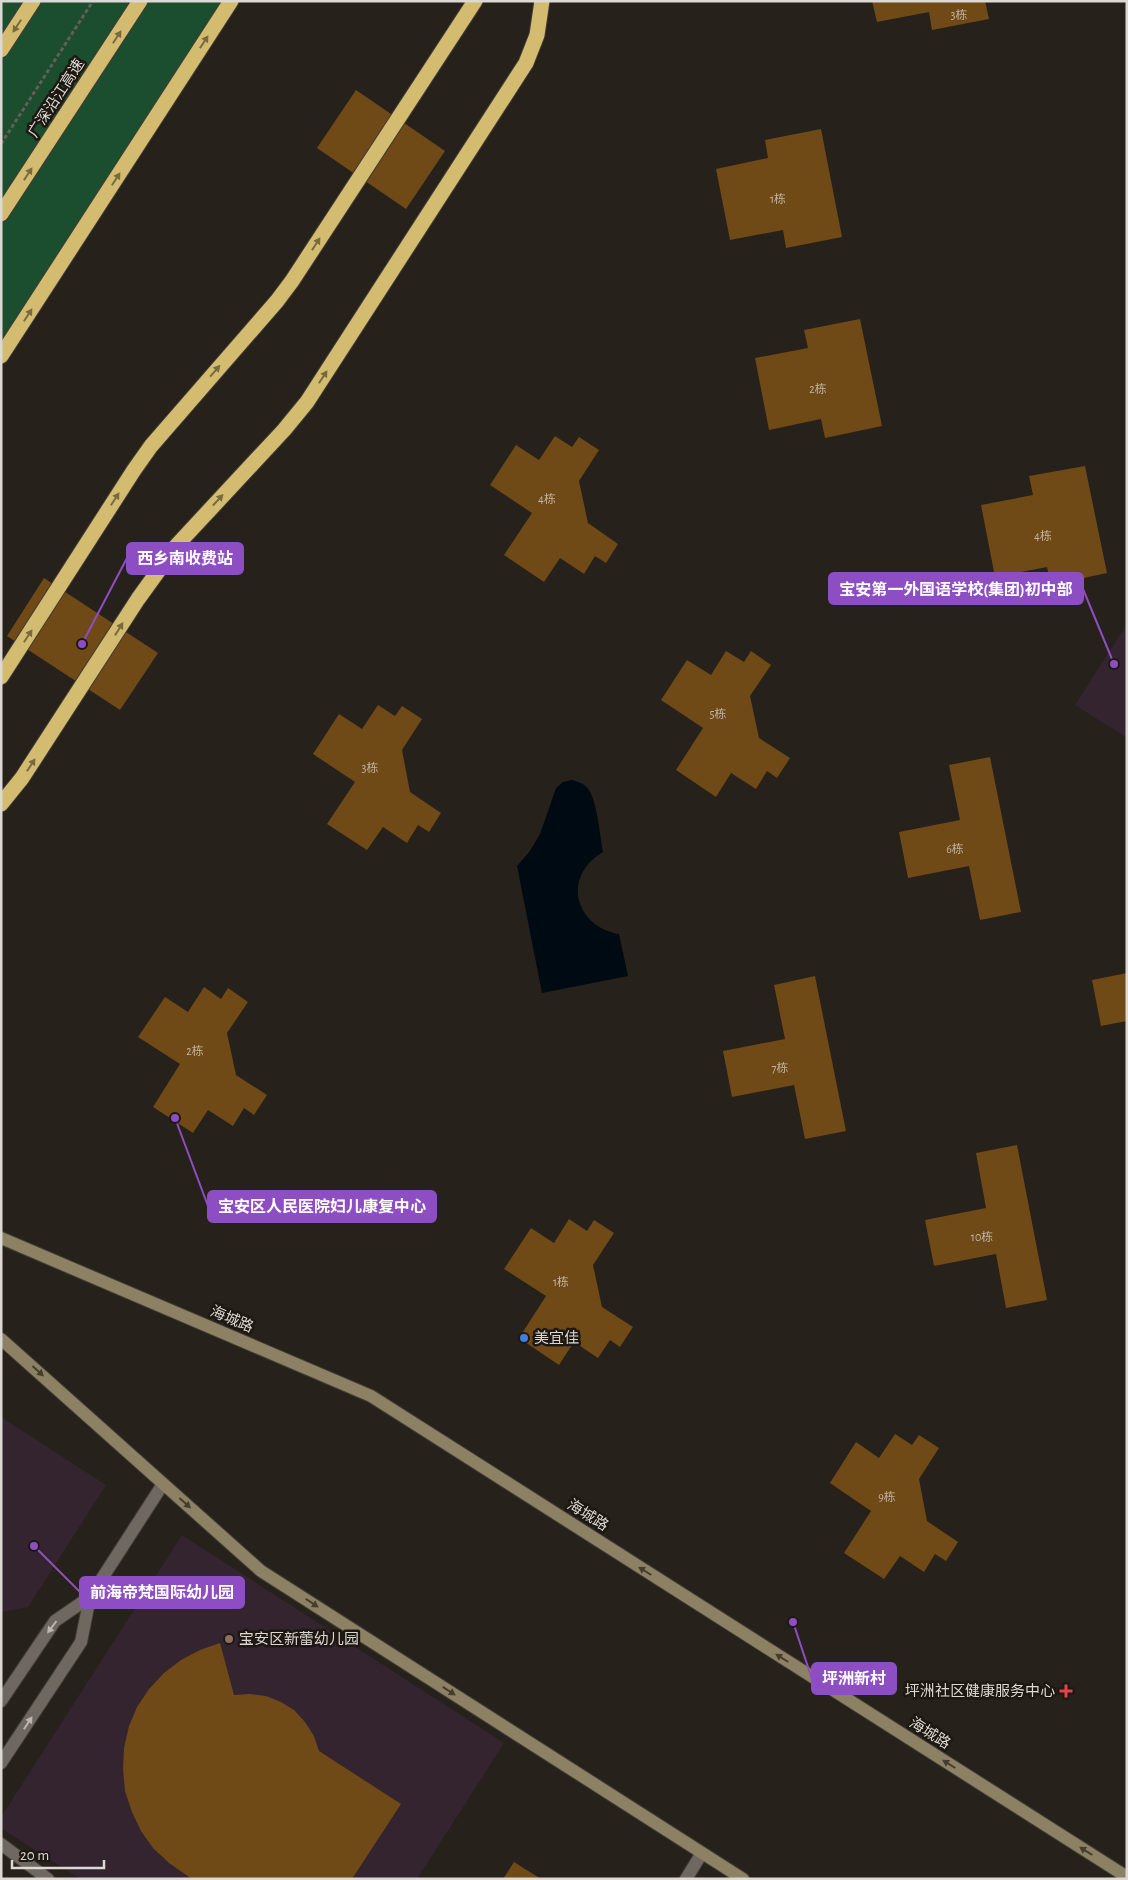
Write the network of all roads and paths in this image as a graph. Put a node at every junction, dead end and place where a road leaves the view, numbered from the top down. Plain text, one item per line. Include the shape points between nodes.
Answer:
1 (33, 1) edge
2 (93, 1) edge
3 (140, 1) edge
4 (230, 1) edge
5 (475, 1) edge
6 (542, 1) edge
7 (1, 50) edge
8 (1, 144) edge
9 (1, 214) edge
10 (1, 356) edge
11 (1, 677) edge
12 (1, 804) edge
13 (1, 1238) edge
14 (1, 1338) edge
15 (163, 1484) junction
16 (90, 1597) junction
17 (1, 1701) edge
18 (1, 1764) edge
19 (1, 1844) edge
20 (702, 1853) junction
21 (1127, 1877) edge
22 (48, 1879) edge
23 (686, 1879) edge
24 (743, 1879) edge

1 -> 7 highway
2 - 8 path
9 -> 3 highway, 广深沿江高速
10 -> 4 highway
11 -> 5 highway via 151,446 292,280
12 -> 6 highway via 22,778 172,551 307,402 526,63 537,35
21 -> 13 main road, 海城路 via 371,1396
14 -> 15 main road
15 - 16 lane
15 -> 20 main road via 261,1571
16 -> 17 lane via 55,1621
18 -> 16 lane via 81,1642
19 - 22 lane
20 - 23 lane
20 - 24 main road

